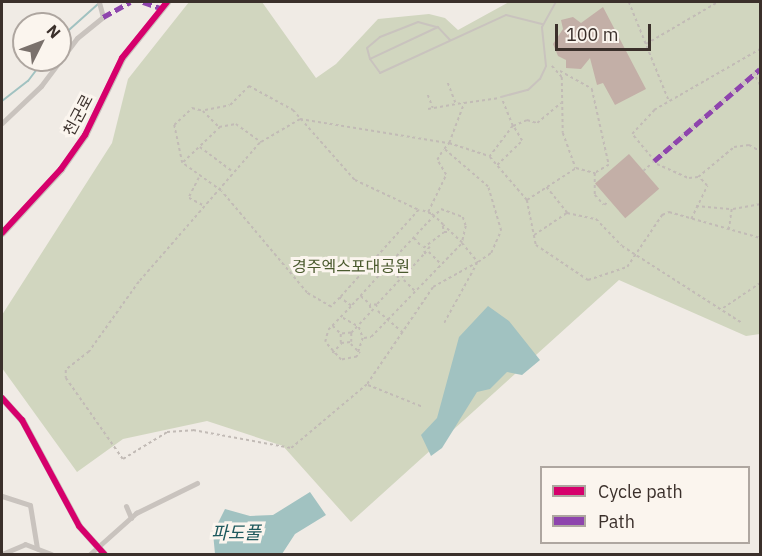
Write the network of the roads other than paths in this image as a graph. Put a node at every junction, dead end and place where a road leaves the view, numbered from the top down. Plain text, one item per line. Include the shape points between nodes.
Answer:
1 (166, 2) edge
2 (556, 2) edge
3 (99, 4) edge
4 (543, 24) junction
5 (438, 27) junction
6 (450, 40) junction
7 (370, 59) junction
8 (760, 69) edge
9 (501, 97) road end
10 (2, 123) edge
11 (654, 161) road end
12 (2, 233) edge
13 (2, 398) edge
14 (197, 483) dead end
15 (2, 496) edge
16 (126, 506) dead end
17 (131, 518) junction
18 (37, 548) junction
19 (98, 548) junction
20 (2, 554) edge
21 (51, 555) edge
22 (90, 555) edge
23 (104, 555) edge

1 - 12 street, 천군로 via 122,58 85,135 61,169
2 - 4 lane
3 - 10 street via 103,17 77,38 41,86
4 - 6 lane via 506,15
4 - 9 lane via 546,63 533,86
5 - 6 lane
5 - 7 lane
5 - 7 lane via 418,22 398,28 366,48
6 - 7 lane via 380,73
8 - 11 street
13 - 19 street via 22,420 59,495
14 - 17 street
15 - 18 street via 30,505
16 - 17 street
17 - 19 street
18 - 20 street via 25,544
18 - 21 street
19 - 22 street
19 - 23 street

